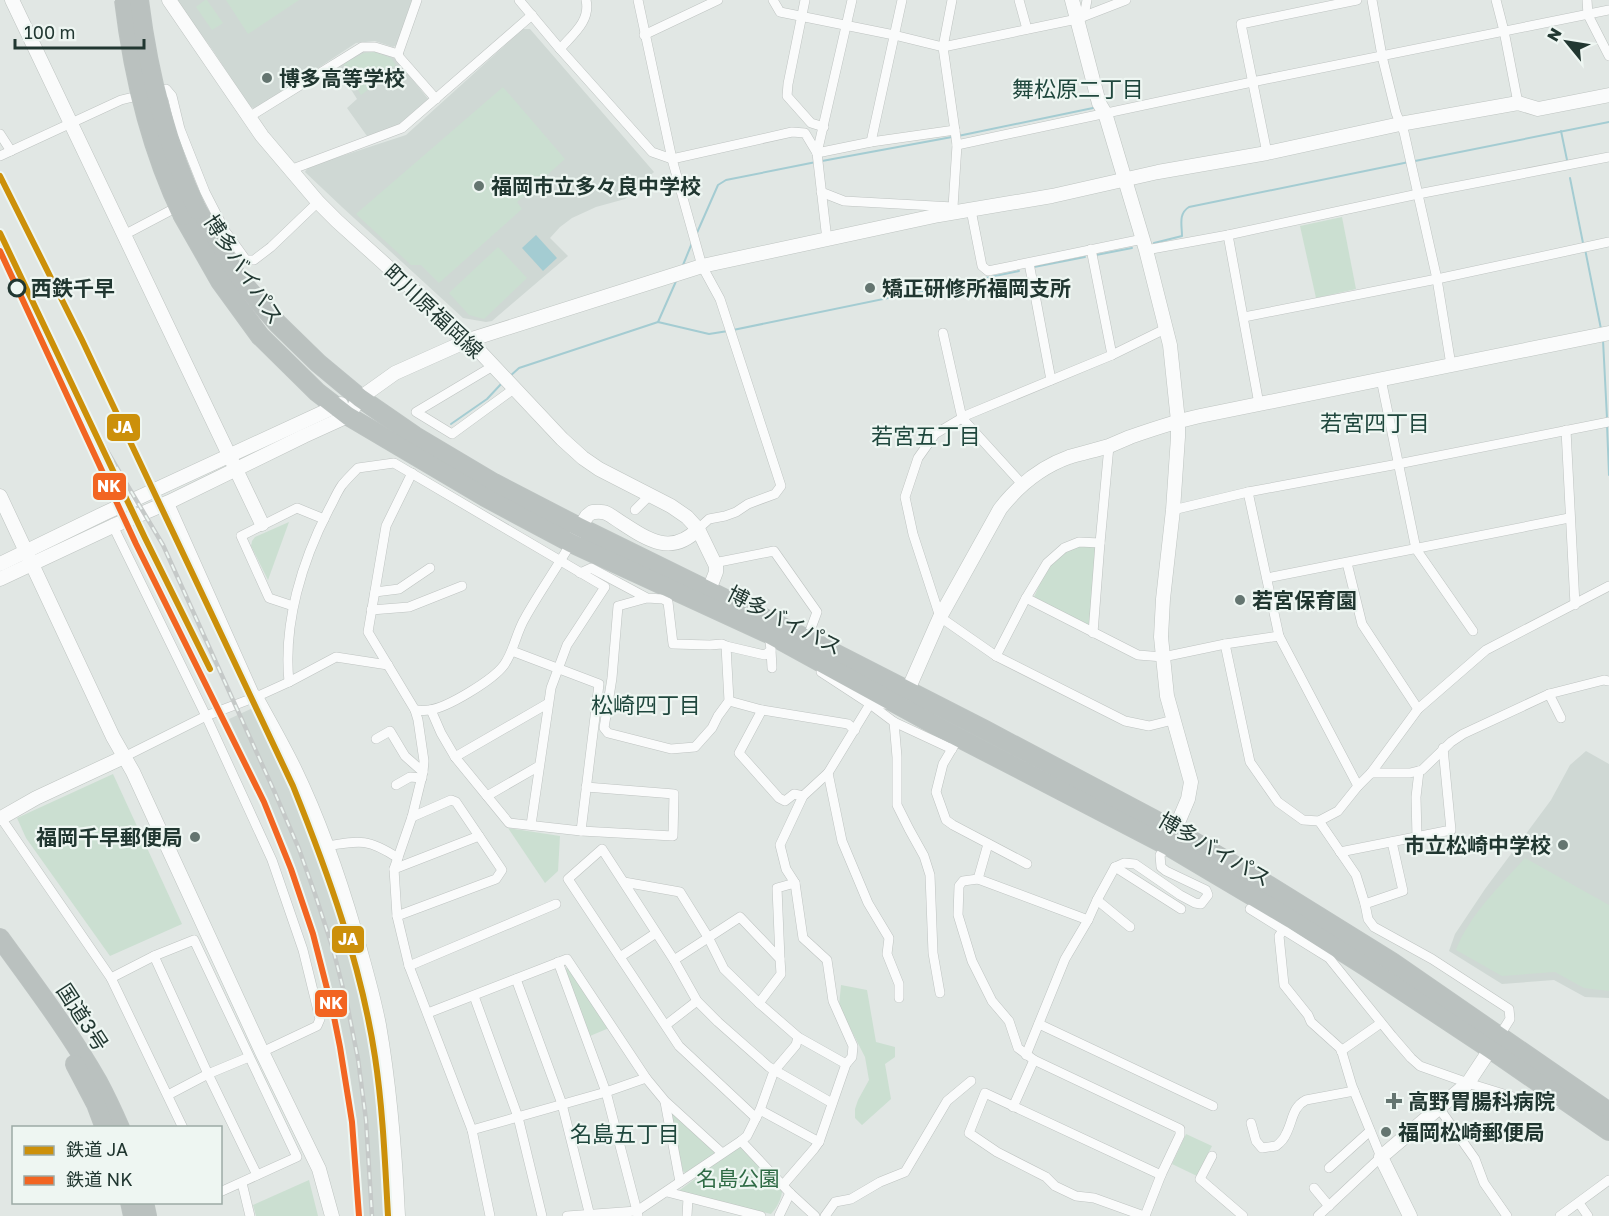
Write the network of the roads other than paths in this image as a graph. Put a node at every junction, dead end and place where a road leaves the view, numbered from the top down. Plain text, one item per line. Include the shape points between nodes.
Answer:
1 (12, 0) edge
2 (124, 0) edge
3 (139, 0) edge
4 (169, 0) edge
5 (417, 0) edge
6 (519, 0) edge
7 (586, 0) edge
8 (638, 0) edge
9 (718, 0) edge
10 (773, 0) edge
11 (805, 0) edge
12 (852, 0) edge
13 (902, 0) edge
14 (952, 0) edge
15 (1019, 0) edge
16 (1072, 0) edge
17 (1087, 0) edge
18 (1126, 0) edge
19 (1357, 0) edge
20 (1372, 0) edge
21 (1508, 0) edge
22 (1587, 0) edge
23 (1607, 0) edge
24 (1496, 1) edge
25 (1609, 10) edge
26 (532, 15) junction
27 (1588, 15) junction
28 (801, 17) junction
29 (1081, 17) junction
30 (846, 26) junction
31 (1027, 29) junction
32 (1504, 31) junction
33 (644, 35) junction
34 (894, 35) junction
35 (943, 47) junction
36 (560, 49) junction
37 (398, 54) junction
38 (1382, 56) junction
39 (1609, 56) edge
40 (1252, 82) junction
41 (1609, 94) edge
42 (436, 99) junction
43 (1518, 103) junction
44 (1106, 113) junction
45 (249, 117) junction
46 (70, 123) junction
47 (1400, 124) junction
48 (824, 127) junction
49 (955, 130) junction
50 (0, 134) edge
51 (871, 142) junction
52 (957, 145) junction
53 (11, 151) junction
54 (817, 153) junction
55 (1267, 153) junction
56 (0, 156) edge
57 (1609, 157) edge
58 (672, 159) junction
59 (290, 170) junction
60 (1126, 179) junction
61 (205, 192) junction
62 (821, 192) junction
63 (1418, 194) junction
64 (318, 202) junction
65 (952, 210) junction
66 (971, 210) junction
67 (190, 213) junction
68 (124, 235) junction
69 (1228, 235) junction
70 (827, 240) junction
71 (1609, 242) edge
72 (1145, 244) junction
73 (1091, 249) junction
74 (1029, 262) junction
75 (702, 266) junction
76 (1437, 279) junction
77 (1244, 317) junction
78 (1166, 329) junction
79 (943, 333) dead end
80 (1609, 333) edge
81 (469, 340) junction
82 (1112, 355) junction
83 (1451, 365) junction
84 (492, 366) junction
85 (1381, 379) junction
86 (1052, 380) junction
87 (515, 388) junction
88 (360, 398) junction
89 (1259, 404) junction
90 (341, 411) junction
91 (962, 418) junction
92 (1178, 421) junction
93 (1609, 422) edge
94 (1566, 430) junction
95 (1109, 446) junction
96 (229, 456) junction
97 (1398, 464) junction
98 (236, 470) junction
99 (412, 473) junction
100 (1022, 484) junction
101 (1248, 492) junction
102 (0, 495) edge
103 (650, 495) junction
104 (169, 502) junction
105 (635, 510) dead end
106 (1173, 510) junction
107 (1569, 518) junction
108 (324, 519) junction
109 (262, 524) junction
110 (113, 526) junction
111 (698, 529) junction
112 (575, 535) junction
113 (1100, 543) junction
114 (1416, 549) junction
115 (30, 557) junction
116 (561, 562) junction
117 (714, 563) junction
118 (1347, 563) junction
119 (0, 564) edge
120 (430, 568) dead end
121 (580, 573) junction
122 (1267, 578) junction
123 (0, 579) edge
124 (462, 586) dead end
125 (1609, 586) edge
126 (709, 590) junction
127 (375, 592) junction
128 (647, 598) junction
129 (1026, 598) junction
130 (1575, 605) junction
131 (293, 606) junction
132 (371, 610) junction
133 (940, 617) junction
134 (1473, 631) dead end
135 (1093, 633) junction
136 (1279, 636) junction
137 (807, 639) junction
138 (770, 642) junction
139 (1225, 644) junction
140 (726, 646) junction
141 (512, 651) junction
142 (996, 656) junction
143 (1163, 657) junction
144 (806, 662) dead end
145 (388, 665) junction
146 (558, 668) junction
147 (772, 668) dead end
148 (1609, 681) edge
149 (289, 682) junction
150 (1549, 694) junction
151 (256, 697) junction
152 (729, 701) junction
153 (547, 704) junction
154 (870, 704) junction
155 (901, 706) junction
156 (1418, 709) junction
157 (415, 710) junction
158 (430, 710) junction
159 (762, 710) junction
160 (206, 716) junction
161 (1561, 718) dead end
162 (1173, 720) junction
163 (855, 730) junction
164 (376, 739) dead end
165 (955, 743) junction
166 (1443, 748) junction
167 (124, 757) junction
168 (455, 757) junction
169 (539, 766) junction
170 (1419, 771) junction
171 (828, 773) junction
172 (1371, 773) junction
173 (422, 775) junction
174 (396, 785) dead end
175 (1358, 786) junction
176 (586, 787) junction
177 (487, 796) junction
178 (803, 796) junction
179 (412, 817) junction
180 (1, 818) edge
181 (1319, 821) junction
182 (531, 825) junction
183 (580, 831) junction
184 (606, 832) junction
185 (478, 836) junction
186 (1417, 837) junction
187 (1172, 839) junction
188 (1392, 842) junction
189 (988, 844) junction
190 (327, 846) junction
191 (602, 849) junction
192 (1340, 852) junction
193 (398, 858) junction
194 (1027, 864) dead end
195 (1115, 867) junction
196 (394, 869) junction
197 (978, 879) junction
198 (624, 882) junction
199 (795, 883) junction
200 (1097, 900) junction
201 (556, 904) dead end
202 (1365, 904) junction
203 (1181, 909) dead end
204 (1250, 909) dead end
205 (397, 916) junction
206 (1088, 920) junction
207 (1287, 925) junction
208 (1130, 927) dead end
209 (656, 933) junction
210 (708, 937) junction
211 (0, 938) edge
212 (154, 957) junction
213 (620, 957) junction
214 (0, 958) edge
215 (780, 959) junction
216 (674, 960) junction
217 (558, 962) junction
218 (409, 966) junction
219 (1357, 975) junction
220 (111, 978) junction
221 (516, 979) junction
222 (940, 993) dead end
223 (474, 996) junction
224 (899, 998) dead end
225 (697, 1001) junction
226 (759, 1003) junction
227 (428, 1014) junction
228 (1381, 1023) junction
229 (1039, 1024) junction
230 (666, 1025) junction
231 (798, 1037) junction
232 (1495, 1042) junction
233 (1341, 1052) junction
234 (256, 1054) junction
235 (1030, 1058) junction
236 (846, 1064) junction
237 (774, 1071) junction
238 (208, 1074) junction
239 (646, 1078) junction
240 (972, 1081) dead end
241 (1468, 1083) junction
242 (1354, 1091) junction
243 (606, 1092) junction
244 (168, 1095) junction
245 (665, 1101) junction
246 (832, 1103) junction
247 (562, 1104) junction
248 (1571, 1104) junction
249 (1213, 1106) dead end
250 (1013, 1107) junction
251 (1439, 1108) junction
252 (1609, 1112) edge
253 (758, 1114) junction
254 (518, 1118) junction
255 (1251, 1123) dead end
256 (104, 1126) edge
257 (119, 1126) edge
258 (182, 1126) edge
259 (472, 1130) junction
260 (1370, 1131) junction
261 (1609, 1131) edge
262 (741, 1142) junction
263 (819, 1142) junction
264 (722, 1154) junction
265 (1212, 1156) dead end
266 (1381, 1157) junction
267 (1329, 1168) dead end
268 (257, 1175) junction
269 (1161, 1175) junction
270 (1609, 1180) edge
271 (680, 1182) junction
272 (242, 1183) junction
273 (783, 1185) junction
274 (1314, 1188) dead end
275 (222, 1191) edge
276 (667, 1192) junction
277 (790, 1193) junction
278 (688, 1198) junction
279 (1579, 1203) junction
280 (1329, 1206) junction
281 (638, 1213) edge
282 (733, 1213) edge
283 (590, 1215) edge
284 (250, 1216) edge
285 (332, 1216) edge
286 (398, 1216) edge
287 (490, 1216) edge
288 (542, 1216) edge
289 (567, 1216) edge
290 (687, 1216) edge
291 (762, 1216) edge
292 (779, 1216) edge
293 (815, 1216) edge
294 (825, 1216) edge
295 (1145, 1216) edge
296 (1243, 1216) edge
297 (1319, 1216) edge
298 (1410, 1216) edge
299 (1507, 1216) edge
300 (1560, 1216) edge
301 (1588, 1216) edge

1 - 46 street
2 - 67 highway, 博多バイパス, bridge via 142,105 169,188
3 - 67 highway, 博多バイパス, bridge via 163,122
4 - 45 street, 町川原福岡線
5 - 37 street
6 - 26 street
7 - 36 street via 587,14
8 - 33 street
9 - 33 street
10 - 28 street via 780,12
11 - 28 street
12 - 30 street
13 - 34 street
14 - 35 street
15 - 31 street
16 - 29 street
17 - 29 street
18 - 29 street
19 - 40 street via 1240,24
20 - 38 street
21 - 24 street
22 - 27 street
23 - 25 street
24 - 32 street
25 - 27 street
26 - 36 street
26 - 42 street
27 - 32 street
27 - 39 street
28 - 30 street
28 - 48 street via 788,96 812,123
29 - 31 street
29 - 44 street via 1099,103
30 - 34 street
30 - 48 street
31 - 35 street
32 - 38 street
32 - 43 street
33 - 58 street
34 - 35 street
34 - 51 street
35 - 49 street
36 - 58 street via 652,152
37 - 42 street
37 - 45 street via 362,47
38 - 40 street
38 - 47 street
40 - 44 street
40 - 55 street
41 - 43 street via 1538,109
42 - 59 street via 402,128
43 - 47 street
44 - 52 street
44 - 60 street
45 - 59 street, 町川原福岡線
46 - 53 street
46 - 61 street via 121,100 166,88
46 - 68 street
47 - 55 street
47 - 63 street
48 - 54 street
49 - 51 street
49 - 52 street
50 - 53 street
51 - 54 street
52 - 65 street
53 - 56 street
54 - 58 street via 805,133 792,132
54 - 62 street
55 - 60 street
57 - 63 street
58 - 75 street
59 - 64 street, 町川原福岡線
60 - 66 street
60 - 72 street
61 - 64 street via 225,231 246,260 254,260 271,247
61 - 68 street
62 - 65 street via 844,201
62 - 70 street
63 - 69 street
63 - 76 street
64 - 81 street, 町川原福岡線
65 - 66 street
65 - 70 street
66 - 74 street via 982,266 988,271
67 - 88 highway, 博多バイパス via 277,323
67 - 90 highway, 博多バイパス via 220,281 260,336
68 - 96 street
69 - 72 street
69 - 77 street
70 - 75 street
71 - 76 street
72 - 73 street
72 - 78 street
73 - 74 street
73 - 82 street
74 - 86 street
75 - 81 street
75 - 111 street via 720,299 781,486 775,494 736,512 709,519
76 - 77 street
76 - 83 street
77 - 89 street
78 - 82 street
78 - 92 street
79 - 91 street
80 - 83 street
81 - 84 street, 町川原福岡線
81 - 88 street via 395,373
82 - 86 street
83 - 85 street
84 - 87 street, 町川原福岡線
84 - 87 street via 416,412 452,434
85 - 89 street
85 - 97 street
86 - 91 street
87 - 103 street, 町川原福岡線 via 584,458
88 - 90 street
88 - 112 highway, 博多バイパス
89 - 92 street
90 - 96 street
90 - 98 street via 304,436
90 - 112 highway, 博多バイパス via 485,498
91 - 100 street
91 - 133 street via 935,434 918,458 905,497
92 - 95 street
92 - 106 street
93 - 94 street
94 - 97 street
94 - 107 street
95 - 100 street via 1068,458
95 - 113 street
96 - 98 street
96 - 115 street
97 - 101 street
97 - 114 street
98 - 104 street
98 - 109 street
99 - 108 street via 394,463 358,468 342,486
99 - 116 street
99 - 127 street via 386,525
100 - 133 street via 1000,509
101 - 106 street
101 - 122 street
102 - 115 street
103 - 105 street
103 - 111 street, 町川原福岡線 via 687,517
104 - 110 street
104 - 151 street
106 - 143 street via 1163,599
107 - 114 street
107 - 130 street
108 - 109 street via 297,508
108 - 131 street
109 - 131 street via 241,536 269,598
110 - 115 street
110 - 160 street
111 - 112 street via 677,543 658,543 604,512 592,512
111 - 117 street, 町川原福岡線
112 - 116 street
112 - 126 highway, 博多バイパス
112 - 138 highway, 博多バイパス
113 - 129 street via 1079,542 1064,548 1047,563
113 - 135 street
114 - 118 street
114 - 134 street
115 - 119 street
115 - 123 street
115 - 167 street
116 - 121 street
116 - 141 street via 524,620
117 - 126 street via 716,572
117 - 137 street via 774,550 818,612
118 - 122 street
118 - 156 street via 1362,624
120 - 127 street via 399,589
121 - 128 street via 591,568
121 - 146 street via 605,587 567,645
122 - 136 street
124 - 132 street via 409,607
125 - 130 street
126 - 137 highway, 博多バイパス
127 - 132 street
128 - 140 street via 668,602 673,644
128 - 152 street via 618,606 604,728 608,733 671,749 695,747
129 - 135 street
129 - 142 street
130 - 156 street via 1486,650
131 - 149 street
132 - 145 street via 368,632
133 - 142 street
133 - 155 street
135 - 143 street via 1138,655
136 - 139 street
136 - 175 street
137 - 155 highway, 博多バイパス
138 - 140 street via 765,655
138 - 147 street
138 - 155 highway, 博多バイパス
139 - 143 street
139 - 181 street via 1250,762 1278,802 1303,820
140 - 152 street
141 - 146 street
141 - 158 street via 492,677
142 - 162 street via 1125,721 1149,726
143 - 162 street
144 - 154 street
145 - 149 street via 336,657
145 - 157 street
146 - 153 street
146 - 176 street via 599,684
148 - 150 street
149 - 151 street
150 - 161 street
150 - 166 street via 1462,734
151 - 160 street
151 - 190 street via 295,770
152 - 159 street
153 - 168 street
153 - 169 street
154 - 155 street
154 - 155 street
154 - 163 street
155 - 165 highway, 博多バイパス
155 - 187 highway, 博多バイパス via 985,730
155 - 222 street via 897,805 930,875 933,954
156 - 172 street
157 - 158 street
157 - 173 street via 424,761
158 - 168 street
159 - 163 street via 848,724
159 - 178 street via 739,753 778,798 785,801 794,794
160 - 167 street
160 - 234 street via 272,860 320,1014 317,1026
162 - 187 street via 1191,782
163 - 171 street
164 - 173 street via 390,731
165 - 187 highway, 博多バイパス
165 - 189 street via 943,764 936,792 946,820
166 - 170 street
166 - 186 street via 1451,830
167 - 180 street
167 - 234 street
168 - 177 street
169 - 177 street
169 - 182 street
170 - 172 street
170 - 186 street
171 - 178 street
171 - 224 street via 842,841 868,903 889,938 887,954 899,984
172 - 175 street
173 - 174 street
173 - 179 street
175 - 181 street via 1338,811
176 - 183 street
176 - 184 street via 674,794 673,836
177 - 182 street via 509,823
178 - 199 street via 780,845 786,869
179 - 185 street via 451,800
179 - 193 street
180 - 220 street
181 - 192 street
182 - 183 street
183 - 184 street
184 - 191 street
185 - 196 street
185 - 205 street via 502,870 496,879
186 - 188 street
187 - 195 street via 1160,855 1161,867 1206,890 1208,895 1201,904 1180,895 1135,864
187 - 207 highway, 博多バイパス
187 - 232 highway, 博多バイパス via 1268,885 1392,962
188 - 192 street
188 - 202 street via 1403,891
189 - 194 street
189 - 197 street
190 - 193 street via 368,842
190 - 286 street via 347,903 379,1026
191 - 198 street
191 - 213 street via 568,879
192 - 202 street via 1356,875
193 - 196 street
195 - 200 street
195 - 203 street
196 - 205 street
197 - 206 street
197 - 235 street via 963,881 959,886 958,915 972,961 992,1001 1009,1021 1018,1048
198 - 209 street
198 - 210 street via 680,892
199 - 215 street via 777,888
199 - 236 street via 803,938 827,960 833,1000 853,1046
200 - 206 street
200 - 208 street
201 - 218 street
202 - 232 street via 1374,927 1509,1009 1510,1019
204 - 207 street
205 - 218 street
206 - 229 street via 1065,959
207 - 219 highway, 博多バイパス
207 - 233 street via 1279,936 1284,985 1311,1022
209 - 213 street
209 - 216 street
210 - 215 street via 740,917
210 - 216 street
210 - 226 street via 724,969
211 - 257 highway, 国道3号 via 81,1053
212 - 220 street
212 - 234 street via 194,940
212 - 238 street
213 - 230 street
214 - 256 highway, 国道3号 via 75,1065
215 - 226 street via 781,974
216 - 225 street
217 - 221 street
217 - 239 street via 567,959
217 - 243 street
218 - 227 street
219 - 228 street
219 - 232 highway, 博多バイパス
220 - 244 street
221 - 223 street
221 - 247 street
223 - 227 street
223 - 254 street
225 - 230 street
225 - 237 street
226 - 231 street
227 - 259 street
228 - 233 street
228 - 241 street via 1420,1066
229 - 235 street
229 - 249 street
230 - 253 street via 679,1046
231 - 236 street
231 - 237 street
232 - 241 street
232 - 248 highway, 博多バイパス
232 - 252 highway, 博多バイパス
233 - 242 street
234 - 238 street
234 - 268 street via 297,1157
234 - 285 street via 319,1169
235 - 250 street
235 - 269 street via 1180,1129
236 - 246 street
237 - 246 street
237 - 253 street
238 - 244 street
238 - 268 street
239 - 243 street
239 - 245 street
240 - 294 street via 947,1101 905,1172 851,1199 835,1202
241 - 248 street via 1529,1102
241 - 251 street
242 - 255 street via 1300,1103 1287,1134 1276,1146 1262,1148
242 - 260 street
243 - 247 street
243 - 281 street
244 - 258 street
245 - 264 street
245 - 271 street
246 - 263 street
247 - 254 street
247 - 283 street
248 - 261 highway, 博多バイパス
250 - 269 street
250 - 295 street via 986,1093 969,1133 1076,1196 1094,1198
251 - 266 street
251 - 299 street via 1475,1159 1484,1183
253 - 262 street
253 - 263 street
254 - 259 street
254 - 288 street
259 - 287 street
260 - 266 street
260 - 267 street
262 - 264 street
262 - 273 street
263 - 273 street
264 - 271 street
265 - 296 street via 1200,1179
266 - 280 street
266 - 298 street
268 - 272 street
269 - 295 street
270 - 279 street
271 - 276 street
272 - 275 street
272 - 284 street
273 - 277 street
274 - 280 street
276 - 278 street
276 - 281 street
277 - 292 street
277 - 293 street
278 - 282 street
278 - 290 street
279 - 300 street
279 - 301 street
280 - 297 street
281 - 283 street
282 - 291 street
283 - 289 street

